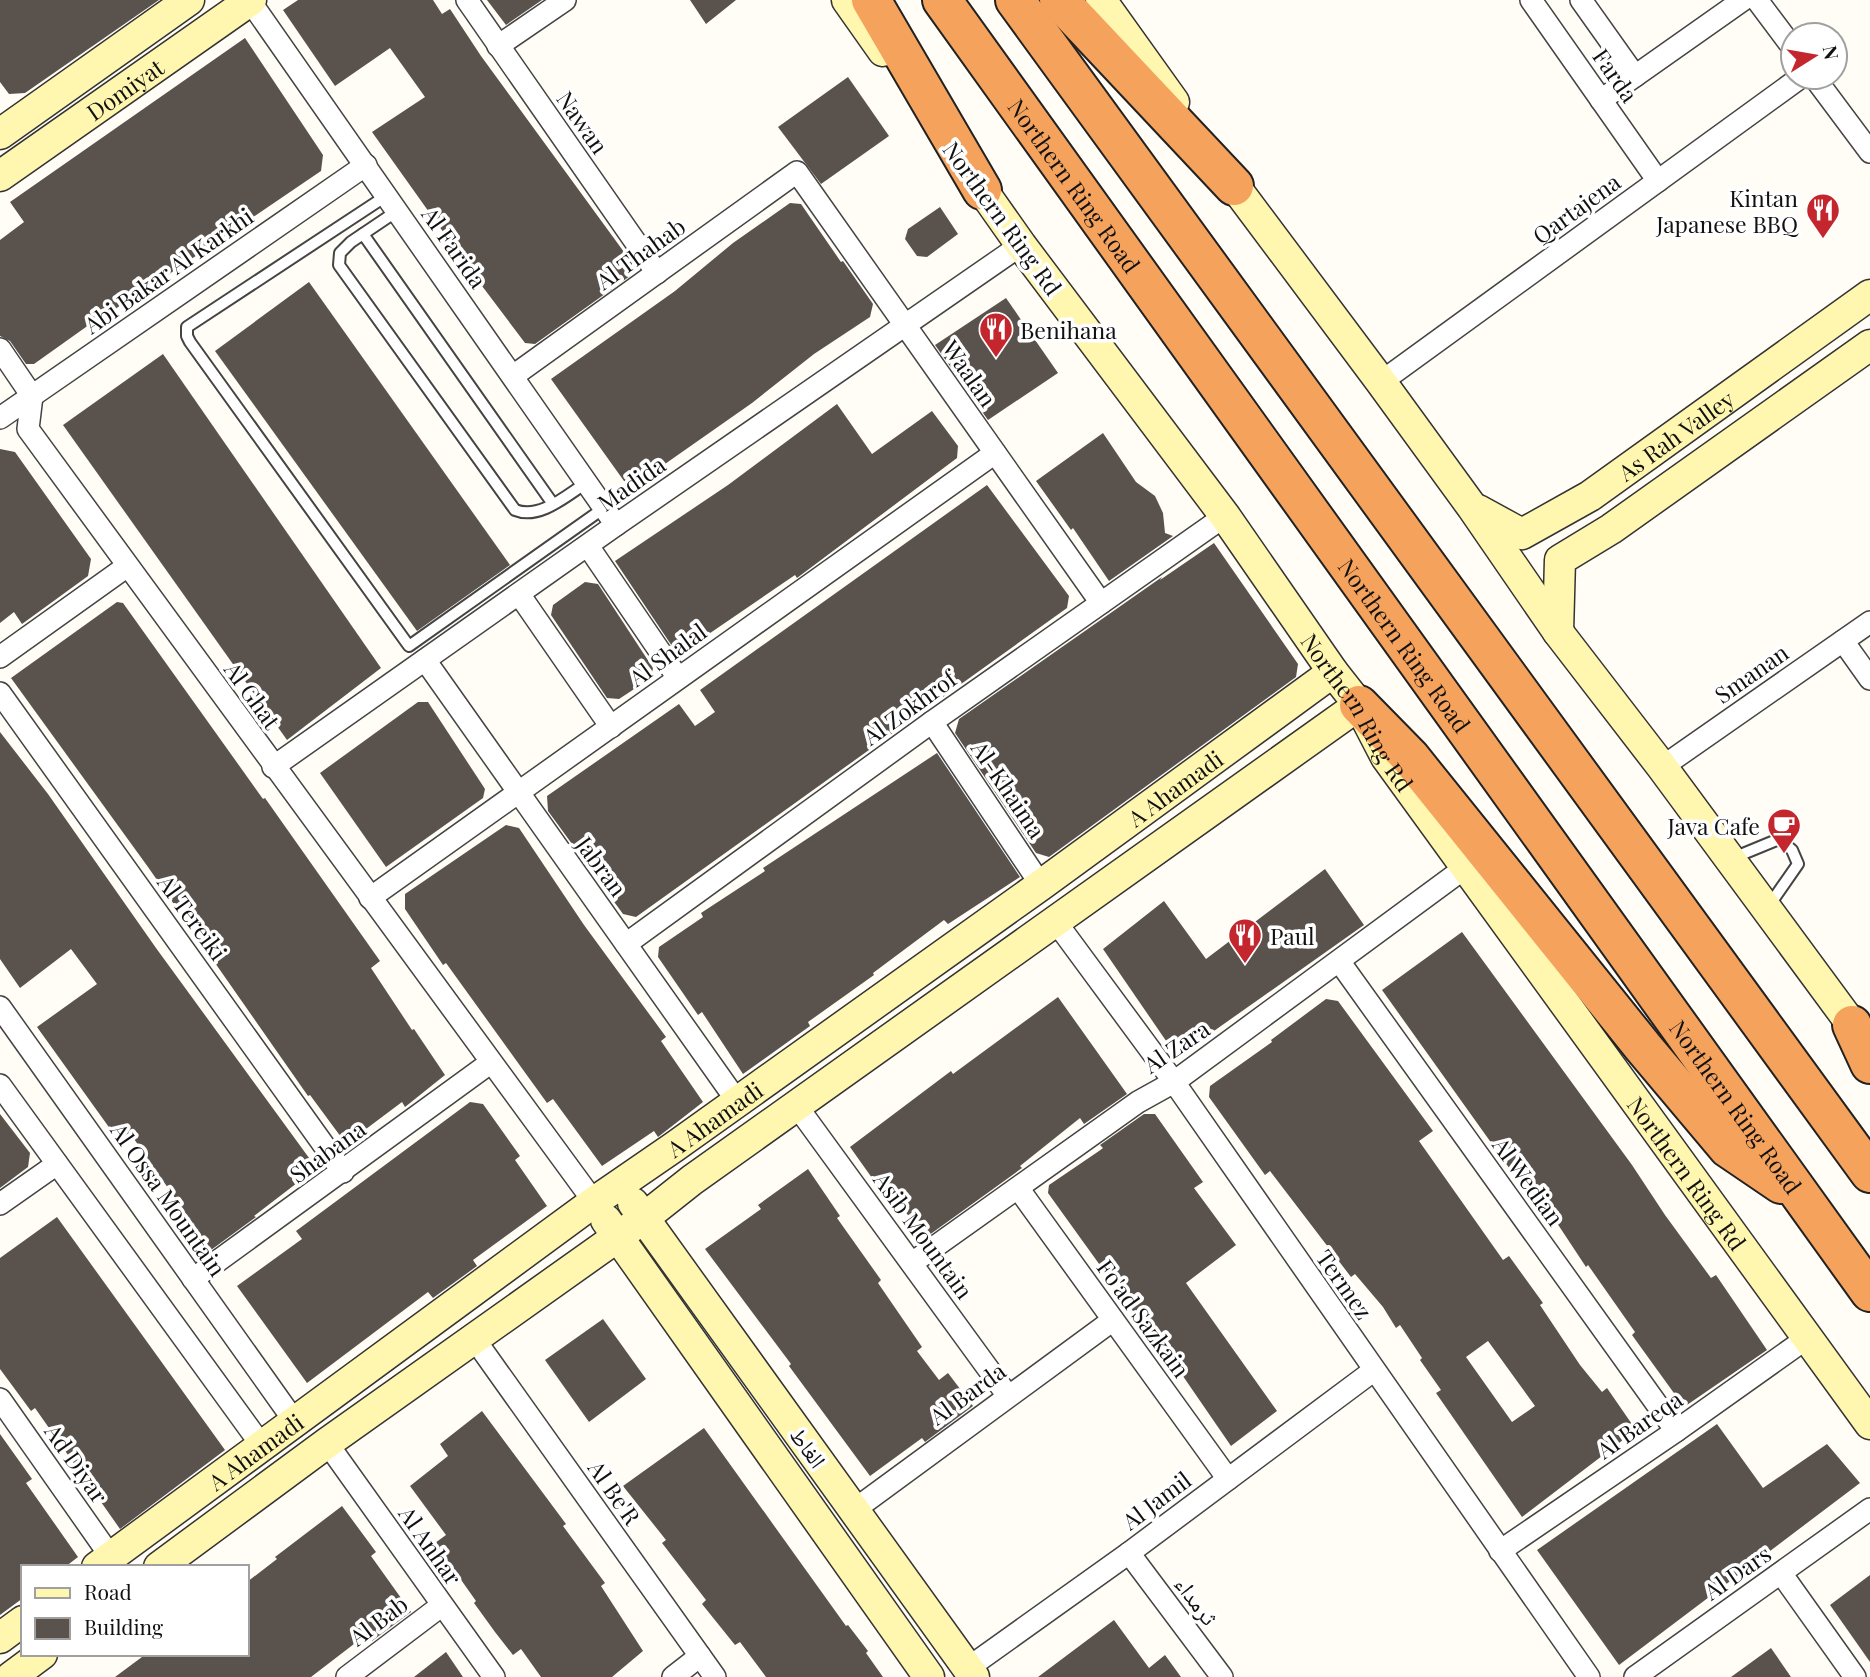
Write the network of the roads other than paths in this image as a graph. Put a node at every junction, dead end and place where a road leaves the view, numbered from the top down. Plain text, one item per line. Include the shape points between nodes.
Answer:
1 (189, 0) edge
2 (250, 0) edge
3 (467, 0) edge
4 (565, 0) edge
5 (846, 0) edge
6 (871, 0) edge
7 (942, 0) edge
8 (1015, 0) edge
9 (1059, 0) edge
10 (1101, 0) edge
11 (1531, 0) edge
12 (1581, 0) edge
13 (1743, 0) edge
14 (1757, 0) edge
15 (1779, 29) edge
16 (498, 47) junction
17 (1635, 76) junction
18 (1782, 91) edge
19 (1824, 91) edge
20 (1601, 100) junction
21 (0, 134) edge
22 (1870, 152) edge
23 (366, 165) junction
24 (797, 172) joint
25 (0, 176) edge
26 (1658, 181) junction
27 (1234, 186) junction
28 (982, 190) junction
29 (392, 204) junction
30 (363, 234) junction
31 (1021, 245) junction
32 (657, 273) junction
33 (1870, 295) edge
34 (904, 325) junction
35 (1870, 345) edge
36 (0, 349) edge
37 (513, 376) junction
38 (1381, 382) junction
39 (32, 396) junction
40 (0, 418) edge
41 (995, 453) junction
42 (586, 483) junction
43 (1590, 496) junction
44 (554, 504) junction
45 (1472, 507) junction
46 (610, 516) junction
47 (1225, 516) junction
48 (1611, 528) junction
49 (588, 546) junction
50 (127, 567) junction
51 (519, 594) junction
52 (1101, 603) junction
53 (1870, 622) edge
54 (1558, 632) junction
55 (1843, 641) junction
56 (0, 657) edge
57 (425, 660) junction
58 (1333, 672) junction
59 (678, 678) junction
60 (1870, 679) edge
61 (0, 693) edge
62 (1359, 705) junction
63 (932, 722) junction
64 (611, 727) junction
65 (1662, 766) junction
66 (273, 767) junction
67 (517, 793) junction
68 (1730, 859) junction
69 (1466, 867) junction
70 (1041, 885) junction
71 (370, 898) junction
72 (1767, 909) junction
73 (1056, 922) junction
74 (626, 944) junction
75 (1339, 961) junction
76 (0, 1007) edge
77 (1861, 1037) edge
78 (490, 1063) junction
79 (1870, 1064) edge
80 (1174, 1082) junction
81 (0, 1085) edge
82 (737, 1101) junction
83 (796, 1105) junction
84 (674, 1147) junction
85 (57, 1164) junction
86 (343, 1172) junction
87 (1870, 1174) edge
88 (692, 1180) junction
89 (620, 1185) junction
90 (1018, 1188) junction
91 (1803, 1199) junction
92 (594, 1202) junction
93 (0, 1204) edge
94 (644, 1218) junction
95 (617, 1237) junction
96 (534, 1246) junction
97 (912, 1263) junction
98 (557, 1278) junction
99 (193, 1279) junction
100 (1870, 1292) edge
101 (1113, 1320) junction
102 (473, 1337) junction
103 (1807, 1338) junction
104 (1373, 1371) junction
105 (1008, 1396) junction
106 (2, 1406) edge
107 (295, 1422) junction
108 (1870, 1424) edge
109 (1676, 1431) junction
110 (262, 1446) junction
111 (321, 1446) junction
112 (283, 1475) junction
113 (1228, 1479) junction
114 (1870, 1509) edge
115 (854, 1510) junction
116 (1500, 1551) junction
117 (1129, 1553) junction
118 (104, 1562) edge
119 (162, 1565) edge
120 (1781, 1573) junction
121 (441, 1606) junction
122 (21, 1622) edge
123 (0, 1637) edge
124 (39, 1656) edge
125 (700, 1656) junction
126 (971, 1673) edge
127 (11, 1677) edge
128 (346, 1677) edge
129 (494, 1677) edge
130 (673, 1677) edge
131 (715, 1677) edge
132 (929, 1677) edge
133 (1222, 1677) edge
134 (1589, 1677) edge
135 (1635, 1677) edge
136 (1854, 1677) edge

1 - 21 street, Domiyat
2 - 23 street, Al Farida
2 - 25 street, Domiyat
3 - 16 street, Nawan
4 - 16 street
5 - 28 street, Northern Ring Rd
6 - 28 highway
7 - 91 highway, Northern Ring Road
8 - 87 highway
9 - 27 highway
10 - 27 street
11 - 20 street, Farda
12 - 17 street
13 - 17 street
14 - 15 street
16 - 32 street, Nawan
17 - 20 street
18 - 26 street, Qartajena
19 - 22 street
20 - 26 street, Farda
23 - 29 street, Al Farida
23 - 39 street, Abi Bakar Al Karkhi
24 - 32 street, Al Thahab
24 - 34 street, Waalan
26 - 38 street, Qartajena
27 - 38 street
28 - 31 street, Northern Ring Rd
29 - 30 lane
29 - 37 street, Al Farida
29 - 46 lane via 187,327 190,342 409,646
30 - 44 lane
30 - 44 lane via 340,253 347,276 515,510 525,514
31 - 34 street, Madida
31 - 47 street, Northern Ring Rd
32 - 37 street, Al Thahab
33 - 43 street, As Rah Valley
34 - 41 street, Waalan
34 - 46 street, Madida
35 - 48 street, As Rah Valley
36 - 39 street
37 - 42 street, Al Farida
38 - 45 street
39 - 40 street, Abi Bakar Al Karkhi
39 - 50 street, Al Ghat via 28,429
41 - 52 street, Waalan
41 - 59 street, Al Shalal
42 - 44 lane
42 - 46 street, Al Farida
43 - 45 street, As Rah Valley via 1522,534
43 - 48 street
45 - 54 street
46 - 49 street, Madida
47 - 52 street, Al Zokhrof
47 - 58 street, Northern Ring Rd
48 - 54 street, As Rah Valley via 1560,560
49 - 51 street, Madida
49 - 59 street
50 - 56 street
50 - 66 street, Al Ghat
51 - 57 street, Madida
51 - 64 street
52 - 63 street, Al Zokhrof
53 - 55 street, Smanan
54 - 65 street
55 - 60 street
55 - 65 street, Smanan
57 - 66 street, Madida
57 - 67 street, Jabran
58 - 62 street, Northern Ring Rd
58 - 70 street, A Ahamadi
59 - 64 street, Al Shalal
61 - 86 street, Al Tereiki
62 - 69 street, Northern Ring Rd via 1386,757
62 - 73 street, A Ahamadi
62 - 91 highway via 1410,757 1728,1148
63 - 70 street, Al-Khaima
63 - 74 street, Al Zokhrof
64 - 67 street, Al Shalal
65 - 68 street
66 - 71 street, Al Ghat
67 - 71 street, Al Shalal
67 - 74 street, Jabran
68 - 72 street
68 - 72 lane via 1779,839 1792,850 1798,864
69 - 75 street, Al Zara
69 - 103 street, Northern Ring Rd
70 - 82 street, A Ahamadi
71 - 78 street, Al Ghat
72 - 77 street
73 - 80 street, Termez
73 - 83 street, A Ahamadi
74 - 82 street, Jabran
75 - 80 street, Al Zara
75 - 109 street, Al Wedian
76 - 99 street, Al Ossa Mountain
77 - 79 highway
78 - 86 street, Shabana
78 - 92 street
80 - 90 street, Al Zara via 1138,1102
80 - 104 street, Termez
81 - 85 street
82 - 84 street, A Ahamadi
83 - 88 street, A Ahamadi
83 - 97 street, Asib Mountain
84 - 88 street via 638,1183 652,1201
84 - 89 street, A Ahamadi
85 - 93 street
85 - 110 street
86 - 99 street, Shabana
88 - 94 street, A Ahamadi
89 - 92 street, A Ahamadi
89 - 94 street, الغاط
90 - 97 street, Al Zara
90 - 101 street, Fo'ad Sazkain
91 - 100 highway, Northern Ring Road
92 - 95 street, الغاط
92 - 96 street, A Ahamadi
94 - 95 street, A Ahamadi
94 - 115 street, الغاط
95 - 98 street, A Ahamadi
95 - 132 street, الغاط
96 - 98 street via 582,1224 594,1241
96 - 107 street, A Ahamadi
97 - 105 street, Asib Mountain
98 - 102 street, A Ahamadi
99 - 107 street, Al Ossa Mountain
101 - 105 street, Al Barda
101 - 113 street, Fo'ad Sazkain
102 - 111 street, A Ahamadi
102 - 125 street, Al Be'R
103 - 108 street, Northern Ring Rd
103 - 109 street, Al Bareqa
104 - 113 street, Al Jamil
104 - 116 street, Termez
105 - 115 street, Al Barda
106 - 118 street, Ad Diyar
107 - 110 street, A Ahamadi
107 - 111 street
109 - 116 street, Al Bareqa
110 - 112 street
110 - 118 street, A Ahamadi
111 - 112 street, A Ahamadi
111 - 121 street, Al Anhar
112 - 119 street, A Ahamadi
113 - 117 street, Al Jamil
114 - 120 street, Al Dars
115 - 126 street, الغاط
116 - 134 street, Termez
117 - 126 street, Al Jamil
117 - 133 street, ثرمداء
120 - 135 street, Al Dars
120 - 136 street
121 - 128 street, Al Bab
121 - 129 street, Al Anhar
122 - 123 street
124 - 127 street
125 - 130 street
125 - 131 street, Al Be'R

